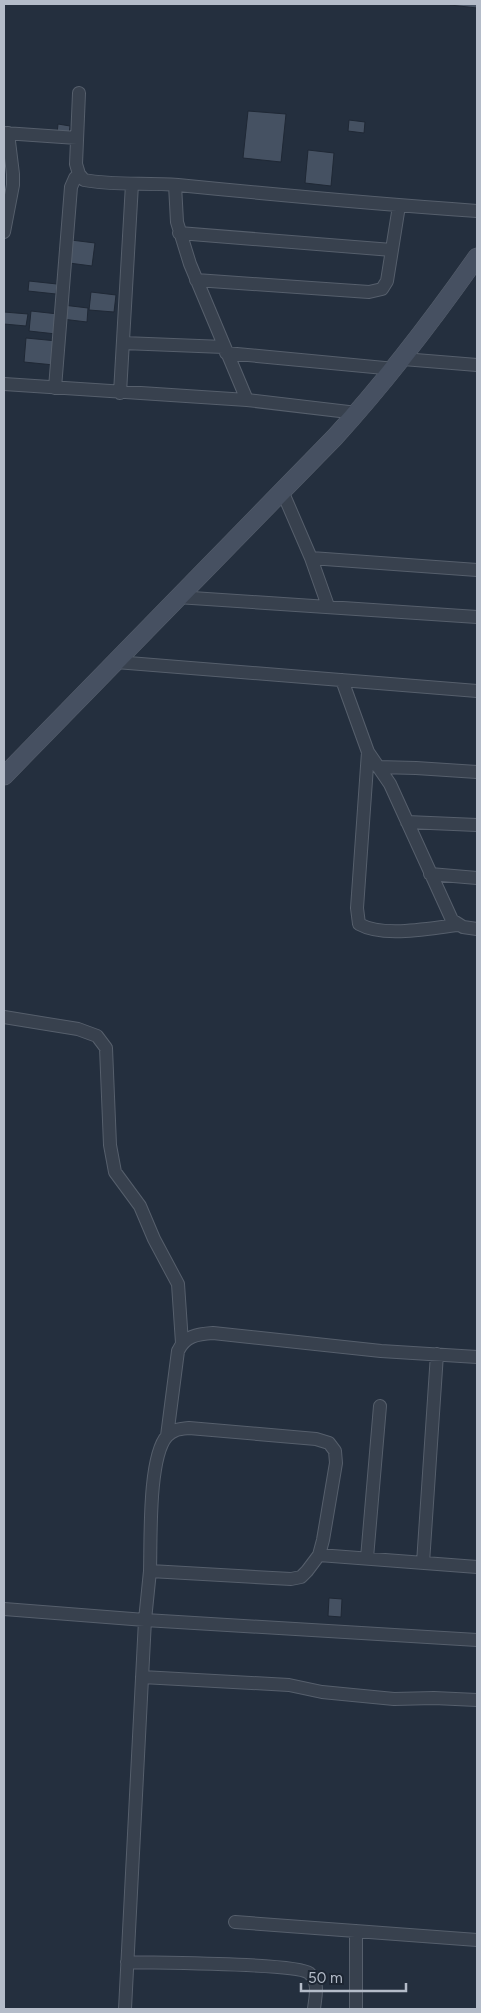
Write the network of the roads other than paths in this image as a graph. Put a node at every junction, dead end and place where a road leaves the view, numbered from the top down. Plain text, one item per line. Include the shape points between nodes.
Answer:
1 (80, 93) dead end
2 (6, 133) edge
3 (77, 138) junction
4 (79, 174) junction
5 (132, 184) junction
6 (175, 185) junction
7 (399, 206) junction
8 (477, 210) edge
9 (4, 232) edge
10 (180, 233) junction
11 (392, 250) junction
12 (477, 256) edge
13 (196, 280) junction
14 (123, 342) junction
15 (225, 350) junction
16 (399, 364) junction
17 (477, 365) edge
18 (4, 384) edge
19 (55, 388) junction
20 (120, 393) junction
21 (247, 400) junction
22 (357, 413) junction
23 (283, 493) junction
24 (311, 558) junction
25 (477, 570) edge
26 (177, 597) junction
27 (328, 606) junction
28 (477, 617) edge
29 (116, 662) junction
30 (342, 680) junction
31 (477, 692) edge
32 (368, 752) junction
33 (378, 767) junction
34 (477, 772) edge
35 (4, 776) edge
36 (407, 822) junction
37 (477, 825) edge
38 (430, 874) junction
39 (477, 878) edge
40 (458, 925) junction
41 (477, 929) edge
42 (4, 1017) edge
43 (182, 1343) junction
44 (436, 1354) junction
45 (477, 1357) edge
46 (380, 1406) dead end
47 (167, 1436) junction
48 (319, 1555) junction
49 (367, 1558) junction
50 (423, 1563) junction
51 (477, 1567) edge
52 (150, 1571) junction
53 (4, 1609) edge
54 (145, 1620) junction
55 (477, 1640) edge
56 (142, 1677) junction
57 (477, 1700) edge
58 (234, 1922) dead end
59 (356, 1931) junction
60 (477, 1940) edge
61 (127, 1962) junction
62 (125, 2009) edge
63 (314, 2009) edge
64 (356, 2009) edge

1 - 3 street
2 - 3 street
2 - 9 street via 13,185
3 - 4 street
4 - 5 street via 84,180
4 - 19 street via 71,187
5 - 6 street
5 - 14 street
6 - 7 street
6 - 10 street
7 - 8 street
7 - 11 street
10 - 11 street
10 - 13 street
11 - 13 street via 385,286 375,292
12 - 16 street
13 - 15 street
14 - 15 street
14 - 20 street
15 - 16 street
15 - 21 street
16 - 17 street
16 - 22 street
18 - 19 street
19 - 20 street
20 - 21 street
21 - 22 street
22 - 23 street
23 - 24 street
23 - 26 street
24 - 25 street
24 - 27 street
26 - 27 street
26 - 29 street
27 - 28 street
29 - 30 street
29 - 35 street
30 - 31 street
30 - 32 street
32 - 33 street
32 - 40 street via 357,908 359,924 368,929 392,931
33 - 34 street
33 - 36 street via 390,784
36 - 37 street
36 - 38 street
38 - 39 street
38 - 40 street via 449,916
40 - 41 street
42 - 43 street via 78,1029 97,1036 106,1048 110,1145 115,1172 140,1206 178,1284
43 - 44 street via 190,1337 213,1333
43 - 47 street via 178,1352
44 - 45 street
44 - 50 street
46 - 49 street
47 - 48 street via 177,1429 188,1428 316,1439 329,1443 335,1451 336,1463
47 - 52 street via 155,1470
48 - 49 street
48 - 52 street via 301,1577 291,1578
49 - 50 street
50 - 51 street
52 - 54 street
53 - 54 street
54 - 55 street
54 - 56 street
56 - 57 street via 289,1685 322,1692 394,1699
56 - 61 street
58 - 59 street
59 - 60 street
59 - 64 street
61 - 62 street
61 - 63 street via 272,1966 308,1972 315,1979

